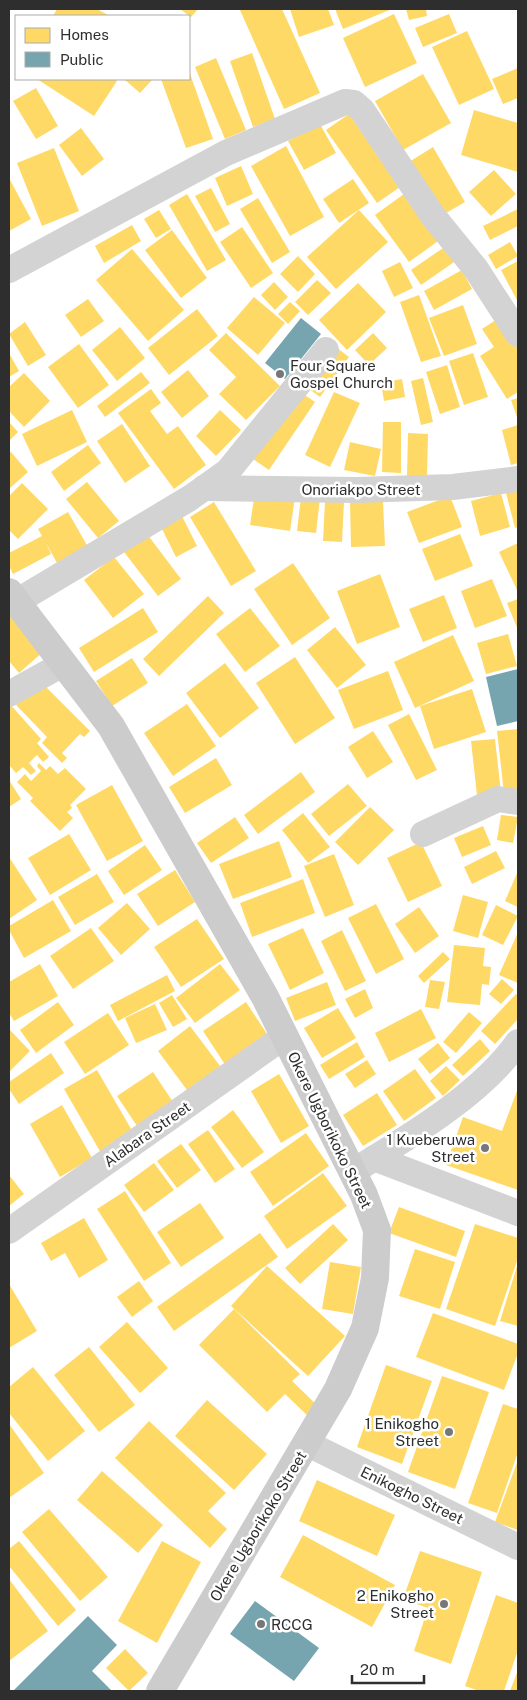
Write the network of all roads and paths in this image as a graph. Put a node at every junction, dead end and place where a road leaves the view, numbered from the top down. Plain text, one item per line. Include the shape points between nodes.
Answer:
1 (9, 270) edge
2 (518, 334) edge
3 (326, 350) dead end
4 (518, 479) edge
5 (204, 488) junction
6 (12, 597) edge
7 (64, 664) junction
8 (9, 694) edge
9 (518, 802) edge
10 (423, 834) dead end
11 (285, 1036) junction
12 (518, 1042) edge
13 (510, 1066) edge
14 (363, 1165) junction
15 (518, 1213) edge
16 (9, 1231) edge
17 (306, 1443) junction
18 (518, 1547) edge
19 (160, 1691) edge

1 - 2 street via 226,153 345,102 354,103 362,110 433,216 476,269
3 - 5 street via 228,471
4 - 5 street, Onoriakpo Street via 453,488
5 - 6 street
6 - 7 street, Okere Ugborikoko Street
7 - 8 street
7 - 11 street, Okere Ugborikoko Street via 111,726
9 - 10 street via 498,799
11 - 14 street, Okere Ugborikoko Street
11 - 16 street, Alabara Street
12 - 13 street
13 - 14 street via 420,1130
14 - 15 street
14 - 17 street, Okere Ugborikoko Street via 377,1230 375,1278 365,1328 338,1389
17 - 18 street, Enikogho Street
17 - 19 street, Okere Ugborikoko Street

